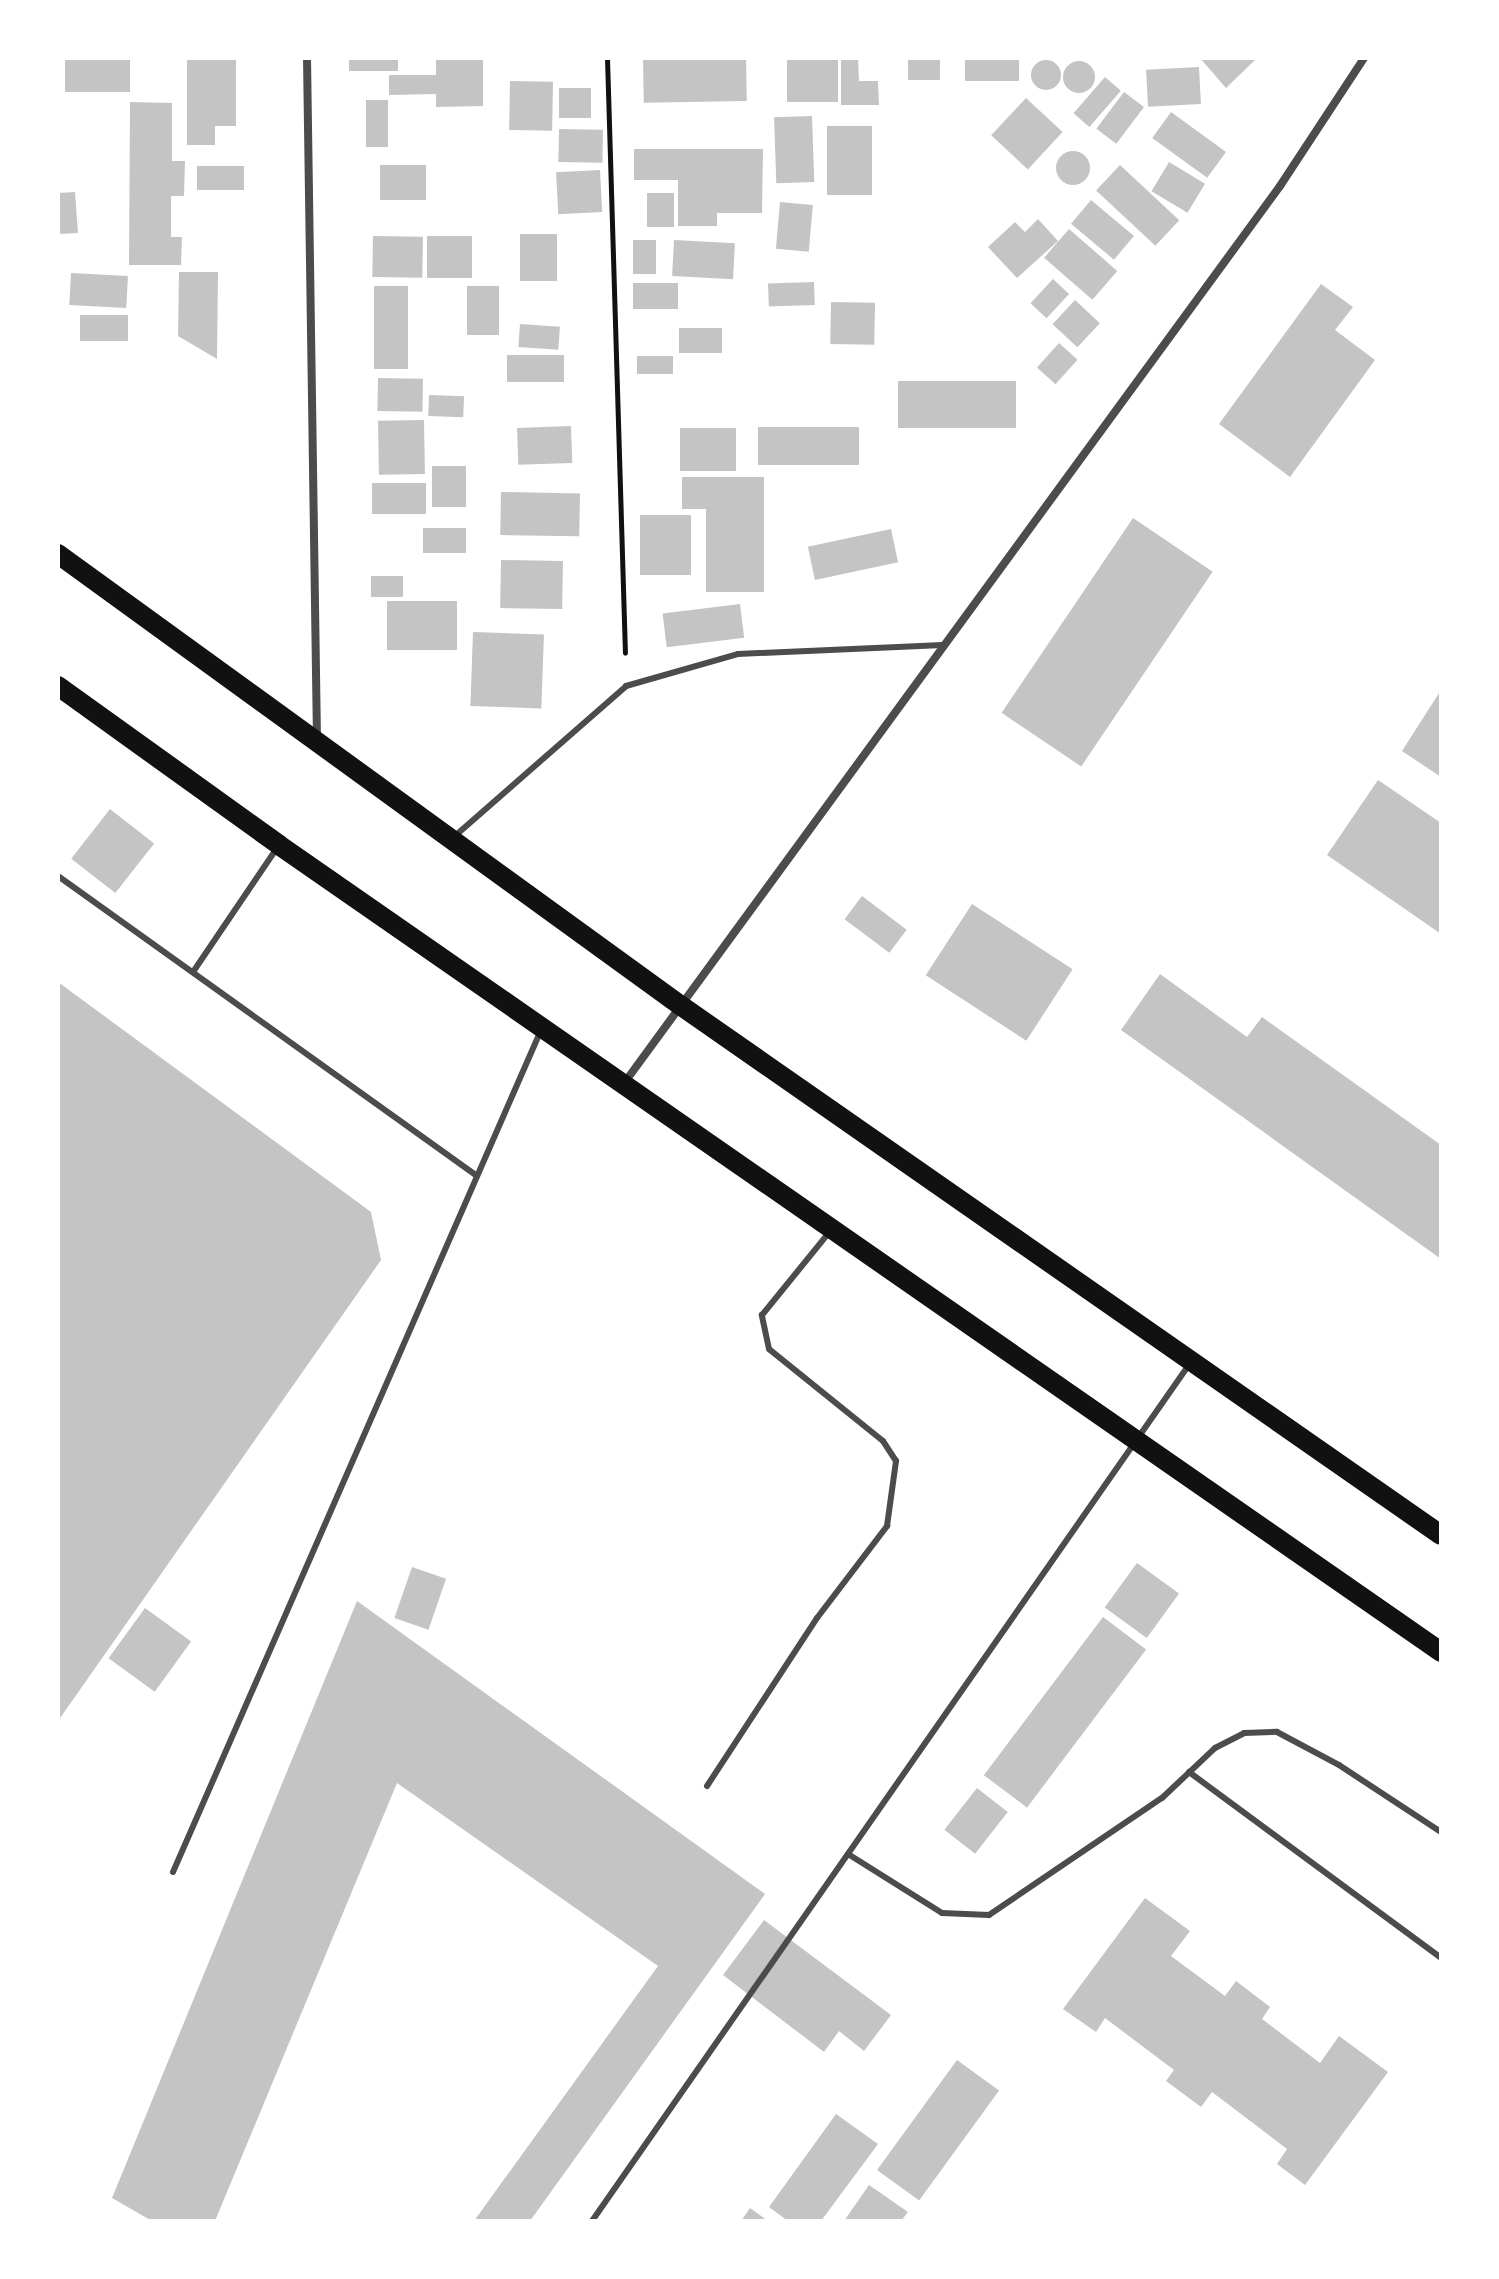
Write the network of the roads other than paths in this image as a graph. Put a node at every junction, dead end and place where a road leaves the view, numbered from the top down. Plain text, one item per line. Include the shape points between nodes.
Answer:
1 (307, 58) edge
2 (1364, 58) edge
3 (58, 554) edge
4 (943, 645) junction
5 (58, 686) edge
6 (317, 739) junction
7 (453, 838) junction
8 (279, 845) junction
9 (58, 876) edge
10 (193, 972) junction
11 (680, 1005) junction
12 (542, 1027) junction
13 (625, 1083) junction
14 (477, 1176) junction
15 (833, 1228) junction
16 (1192, 1360) junction
17 (1134, 1438) junction
18 (1441, 1535) edge
19 (1441, 1652) edge
20 (1189, 1772) junction
21 (707, 1786) dead end
22 (1441, 1832) edge
23 (848, 1854) junction
24 (173, 1872) dead end
25 (1441, 1958) edge
26 (592, 2221) edge

1 - 6 street
2 - 4 street via 1280,186
3 - 6 main road
4 - 7 lane via 738,654 626,686
4 - 11 street
5 - 8 main road
6 - 7 main road
7 - 11 main road
8 - 10 lane
8 - 12 main road
9 - 10 lane
10 - 14 lane
11 - 13 street
11 - 16 main road
12 - 13 main road
12 - 14 lane
13 - 15 main road
14 - 24 lane
15 - 17 main road
15 - 21 lane via 762,1315 769,1349 883,1441 896,1461 887,1526 817,1618
16 - 17 lane
16 - 18 main road
17 - 19 main road
17 - 23 lane
20 - 22 lane via 1215,1748 1244,1733 1277,1732 1339,1765
20 - 23 lane via 1162,1798 989,1915 942,1913
20 - 25 lane
23 - 26 lane

